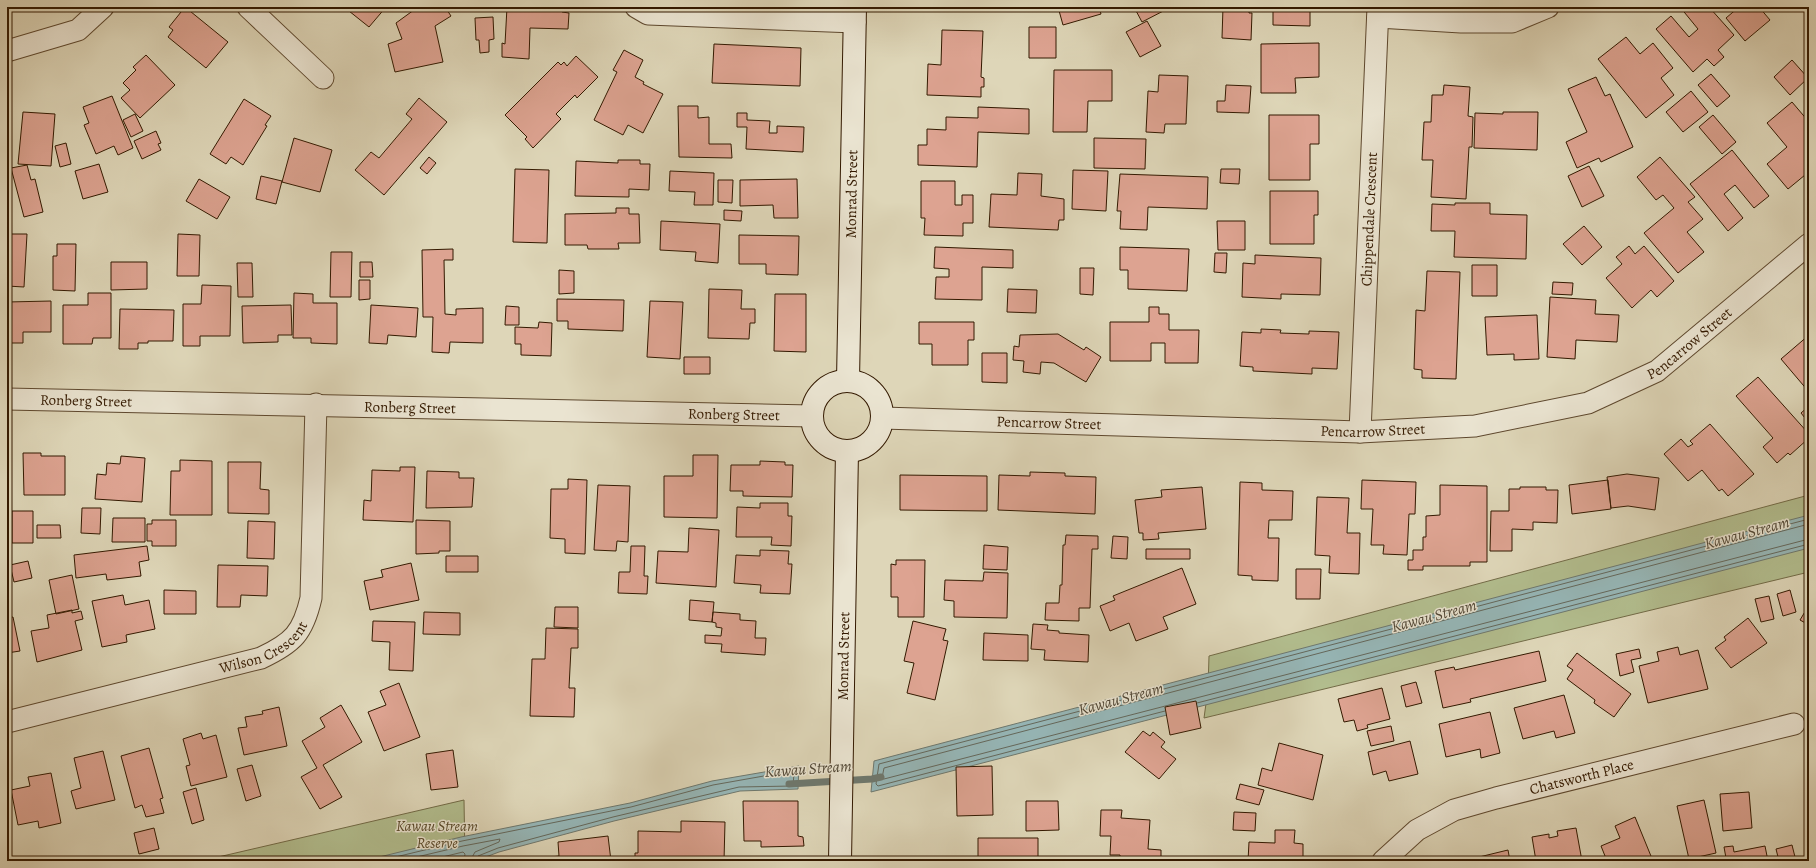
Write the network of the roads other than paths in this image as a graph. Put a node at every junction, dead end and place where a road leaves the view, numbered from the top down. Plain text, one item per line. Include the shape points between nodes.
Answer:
1 (103, 7) edge
2 (248, 7) edge
3 (636, 7) edge
4 (1548, 7) edge
5 (1378, 12) edge
6 (855, 15) edge
7 (7, 51) edge
8 (322, 78) dead end
9 (1809, 244) edge
10 (848, 380) junction
11 (7, 399) edge
12 (316, 404) junction
13 (812, 416) junction
14 (882, 418) junction
15 (1360, 432) junction
16 (847, 451) junction
17 (7, 722) edge
18 (1794, 724) dead end
19 (840, 861) edge
20 (1383, 861) edge

1 - 7 street via 78,30
2 - 8 street
3 - 6 street via 648,14
4 - 5 street via 1512,22 1461,22
5 - 15 street, Chippendale Crescent
6 - 10 street, Monrad Street
9 - 15 street, Pencarrow Street via 1657,371 1588,402 1475,426
10 - 13 street via 827,387 819,395
10 - 14 street via 869,388 881,407
11 - 12 street, Ronberg Street
12 - 13 street, Ronberg Street
12 - 17 street, Wilson Crescent via 311,598 306,619 297,634 282,647 261,658
13 - 16 street via 814,427 826,444
14 - 15 street, Pencarrow Street
14 - 16 street via 875,438 867,445
16 - 19 street, Monrad Street
18 - 20 street, Chatsworth Place via 1454,810 1417,830

